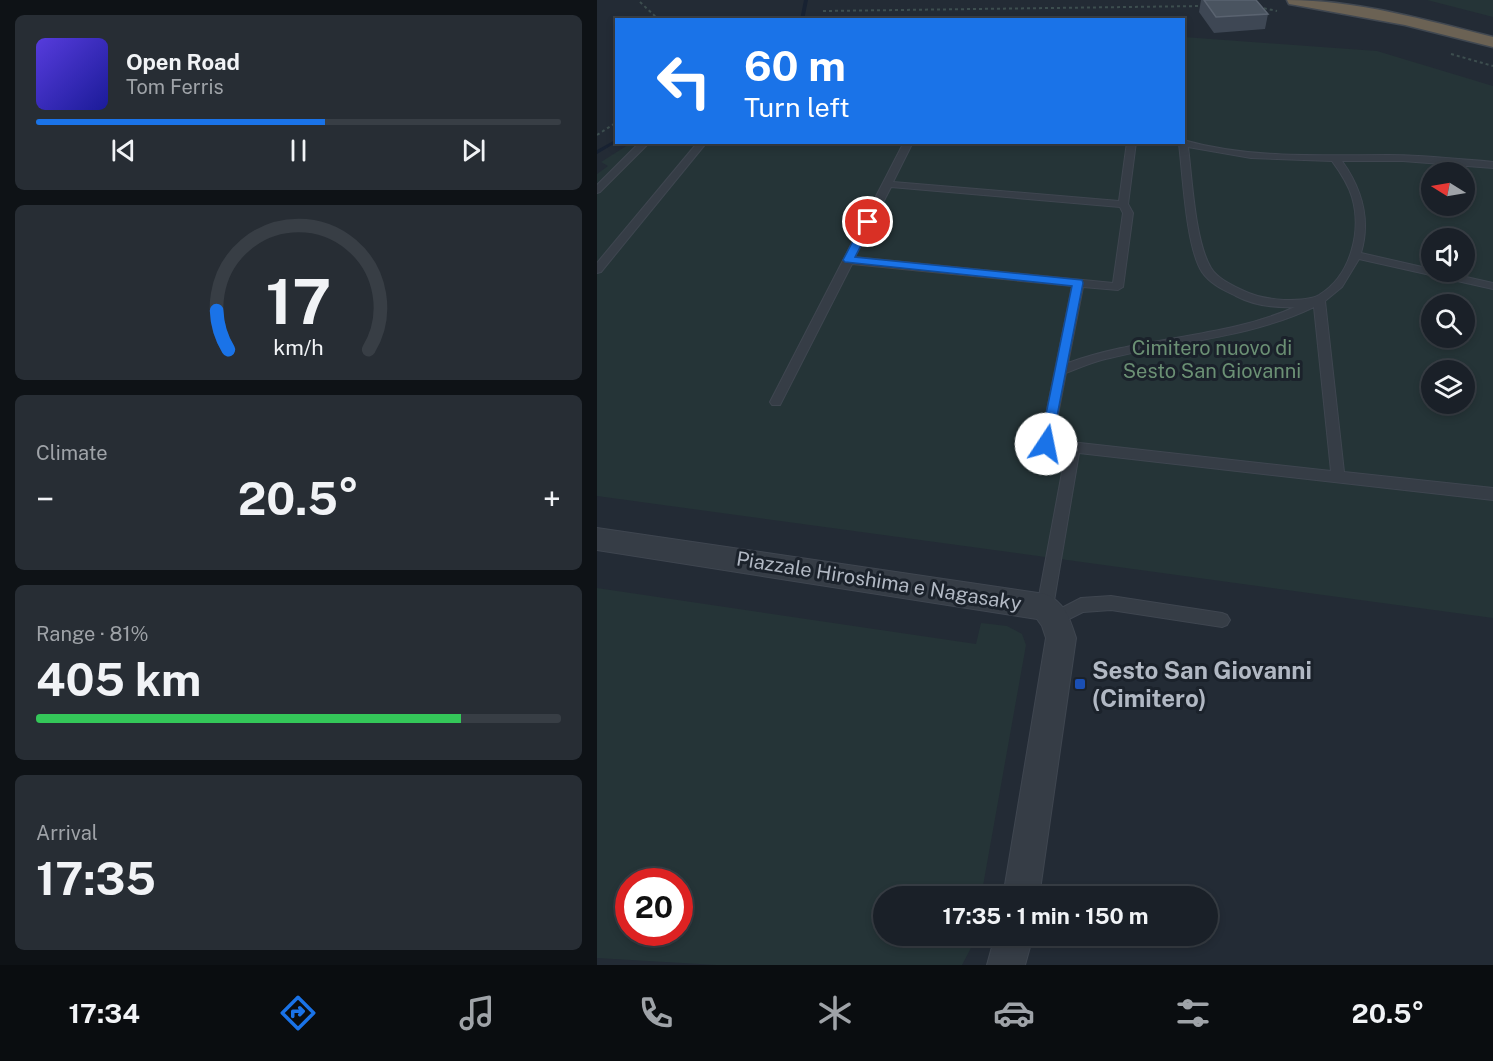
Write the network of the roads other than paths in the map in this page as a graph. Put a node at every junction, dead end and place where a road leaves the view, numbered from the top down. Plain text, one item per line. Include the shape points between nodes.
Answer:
1 (1361, 0) edge
2 (1288, 6) edge
3 (1493, 31) edge
4 (1493, 42) edge
5 (644, 144) edge
6 (701, 144) edge
7 (908, 144) edge
8 (1132, 144) edge
9 (1182, 144) edge
10 (1185, 144) edge
11 (1337, 160) junction
12 (1493, 165) edge
13 (887, 184) junction
14 (597, 190) edge
15 (1123, 204) junction
16 (1356, 255) junction
17 (848, 260) junction
18 (597, 270) edge
19 (1078, 283) junction
20 (1493, 286) edge
21 (1319, 299) junction
22 (1061, 370) junction
23 (776, 402) dead end
24 (1073, 447) junction
25 (1338, 477) junction
26 (1493, 494) edge
27 (597, 539) edge
28 (1050, 613) junction
29 (1222, 621) dead end
30 (1023, 886) edge
31 (1011, 946) edge
32 (1006, 965) edge

1 - 3 highway
2 - 4 highway via 1405,20
5 - 14 lane
6 - 18 lane
7 - 13 lane
8 - 15 lane
9 - 21 lane via 1197,249 1207,271 1222,285 1255,299 1293,304
10 - 11 lane via 1215,152
11 - 12 lane via 1421,159
11 - 16 lane via 1352,180 1359,200 1362,220
13 - 15 lane
13 - 17 lane
15 - 19 lane via 1128,213 1118,287
16 - 20 lane
16 - 21 lane via 1337,285
17 - 19 lane
17 - 23 lane
19 - 22 lane
21 - 22 lane via 1274,319 1112,354
21 - 25 lane
22 - 24 lane via 1046,444
24 - 25 lane
24 - 28 lane
25 - 26 lane
27 - 28 street, Piazzale Hiroshima e Nagasaky
28 - 29 lane via 1111,603
28 - 30 street via 1061,638
31 - 32 street

